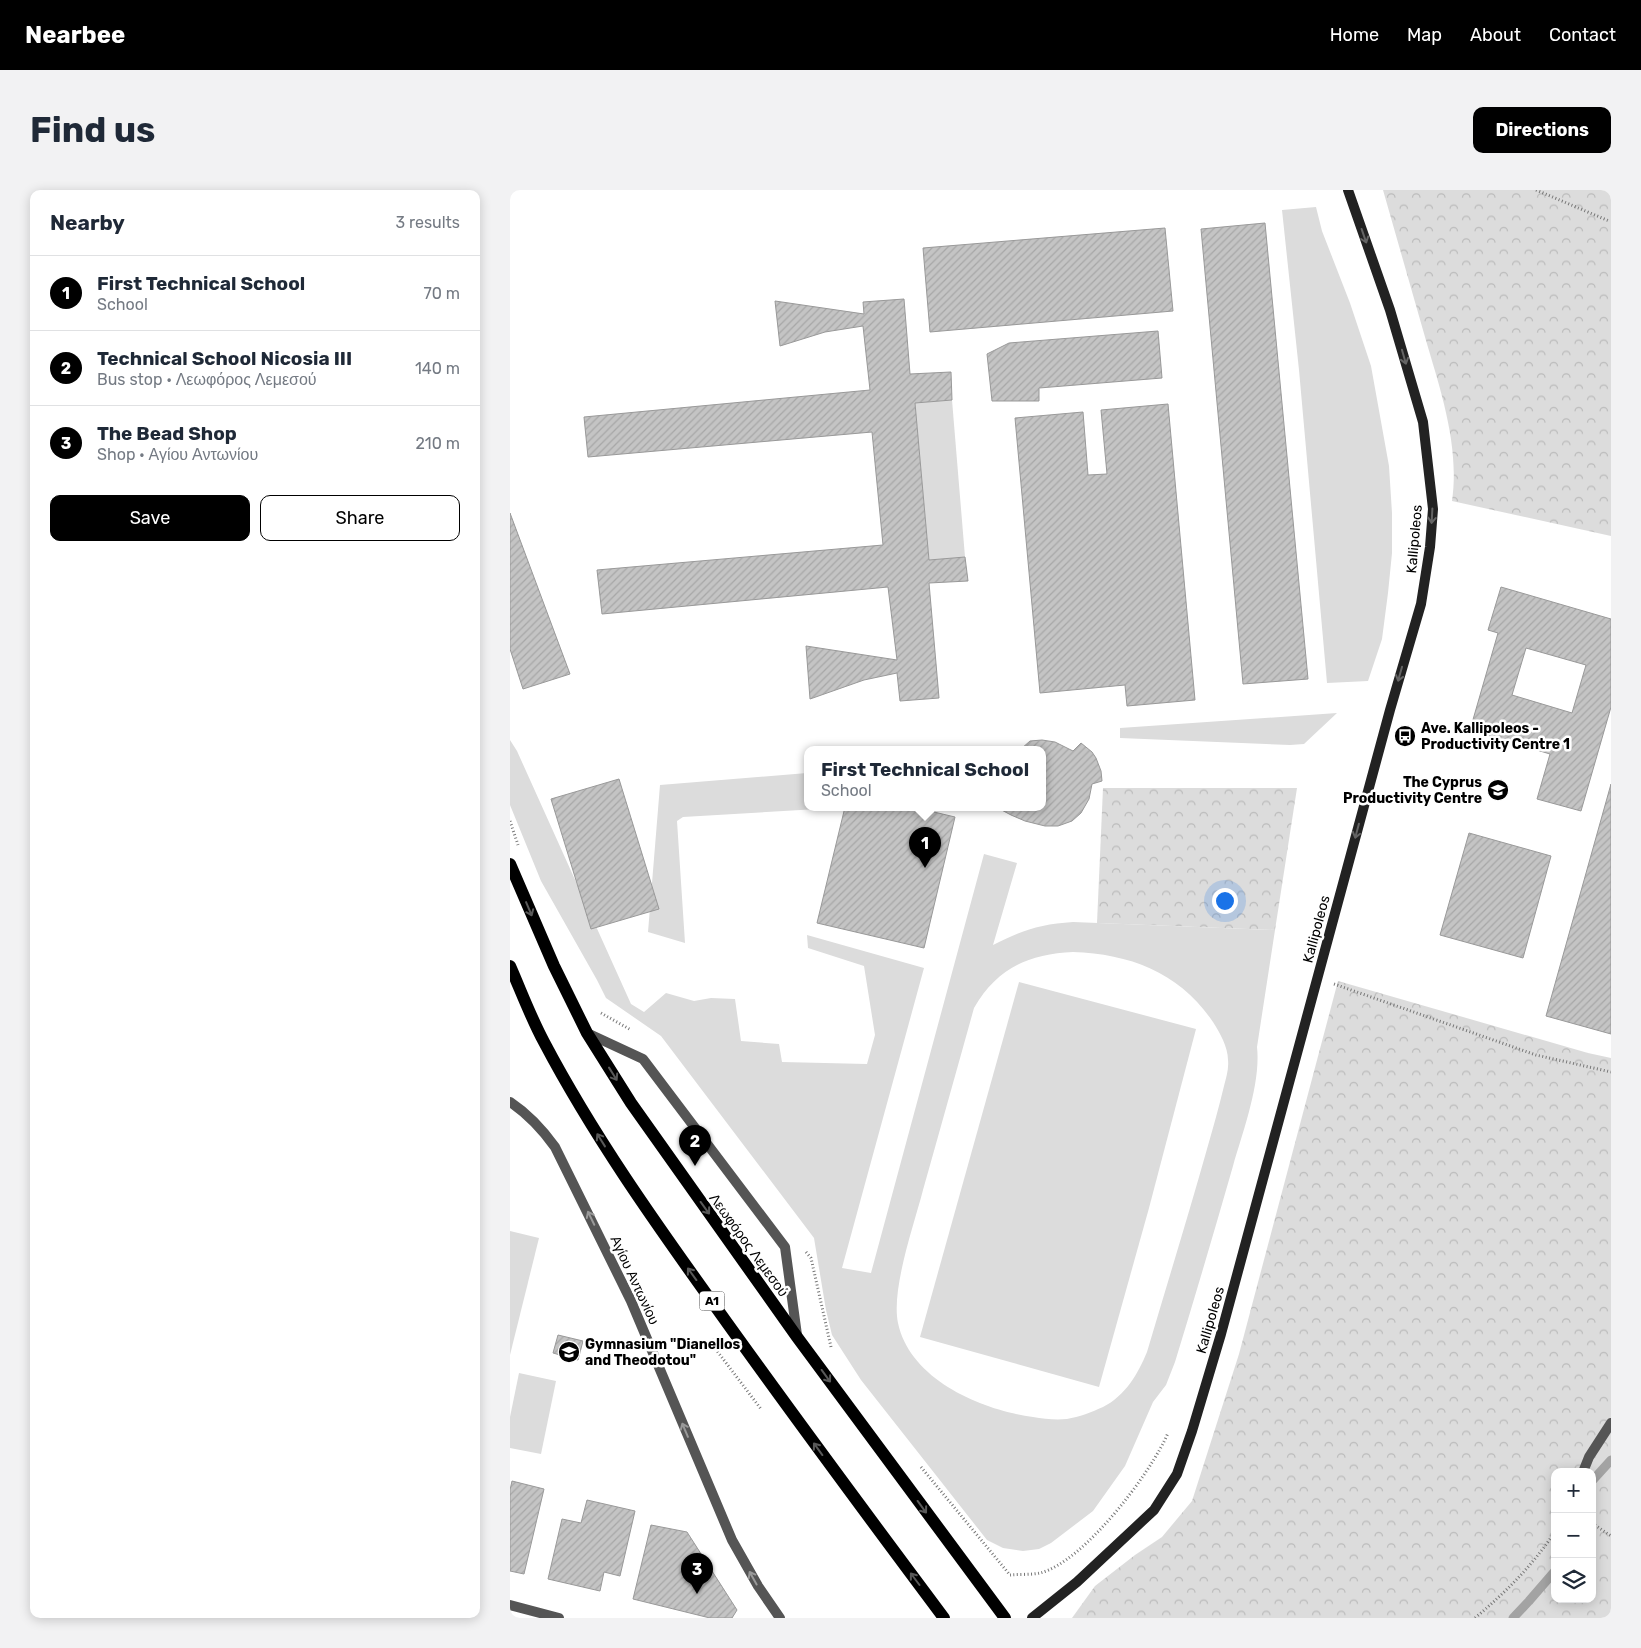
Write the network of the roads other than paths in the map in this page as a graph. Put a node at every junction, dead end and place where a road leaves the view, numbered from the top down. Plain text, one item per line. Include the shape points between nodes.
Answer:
1 (1348, 190) edge
2 (510, 864) edge
3 (510, 966) edge
4 (587, 1033) junction
5 (510, 1102) edge
6 (797, 1337) junction
7 (1611, 1423) edge
8 (1585, 1468) edge
9 (510, 1605) edge
10 (560, 1618) edge
11 (780, 1618) edge
12 (944, 1618) edge
13 (1005, 1618) edge
14 (1032, 1618) edge

1 -> 14 main road, Kallipoleos via 1390,310 1423,422 1433,509 1421,604 1221,1334 1177,1474 1154,1510 1077,1582
2 -> 4 main road, Λεωφόρος Λεμεσού
12 -> 3 main road, A1 via 772,1385 617,1165 543,1040
4 -> 6 main road, Λεωφόρος Λεμεσού via 631,1103
4 - 6 street via 643,1059 785,1247
11 -> 5 street, Αγίου Αντωνίου via 732,1540 632,1301 555,1147 539,1126
6 -> 13 main road, Λεωφόρος Λεμεσού
7 - 8 street
9 - 10 street

